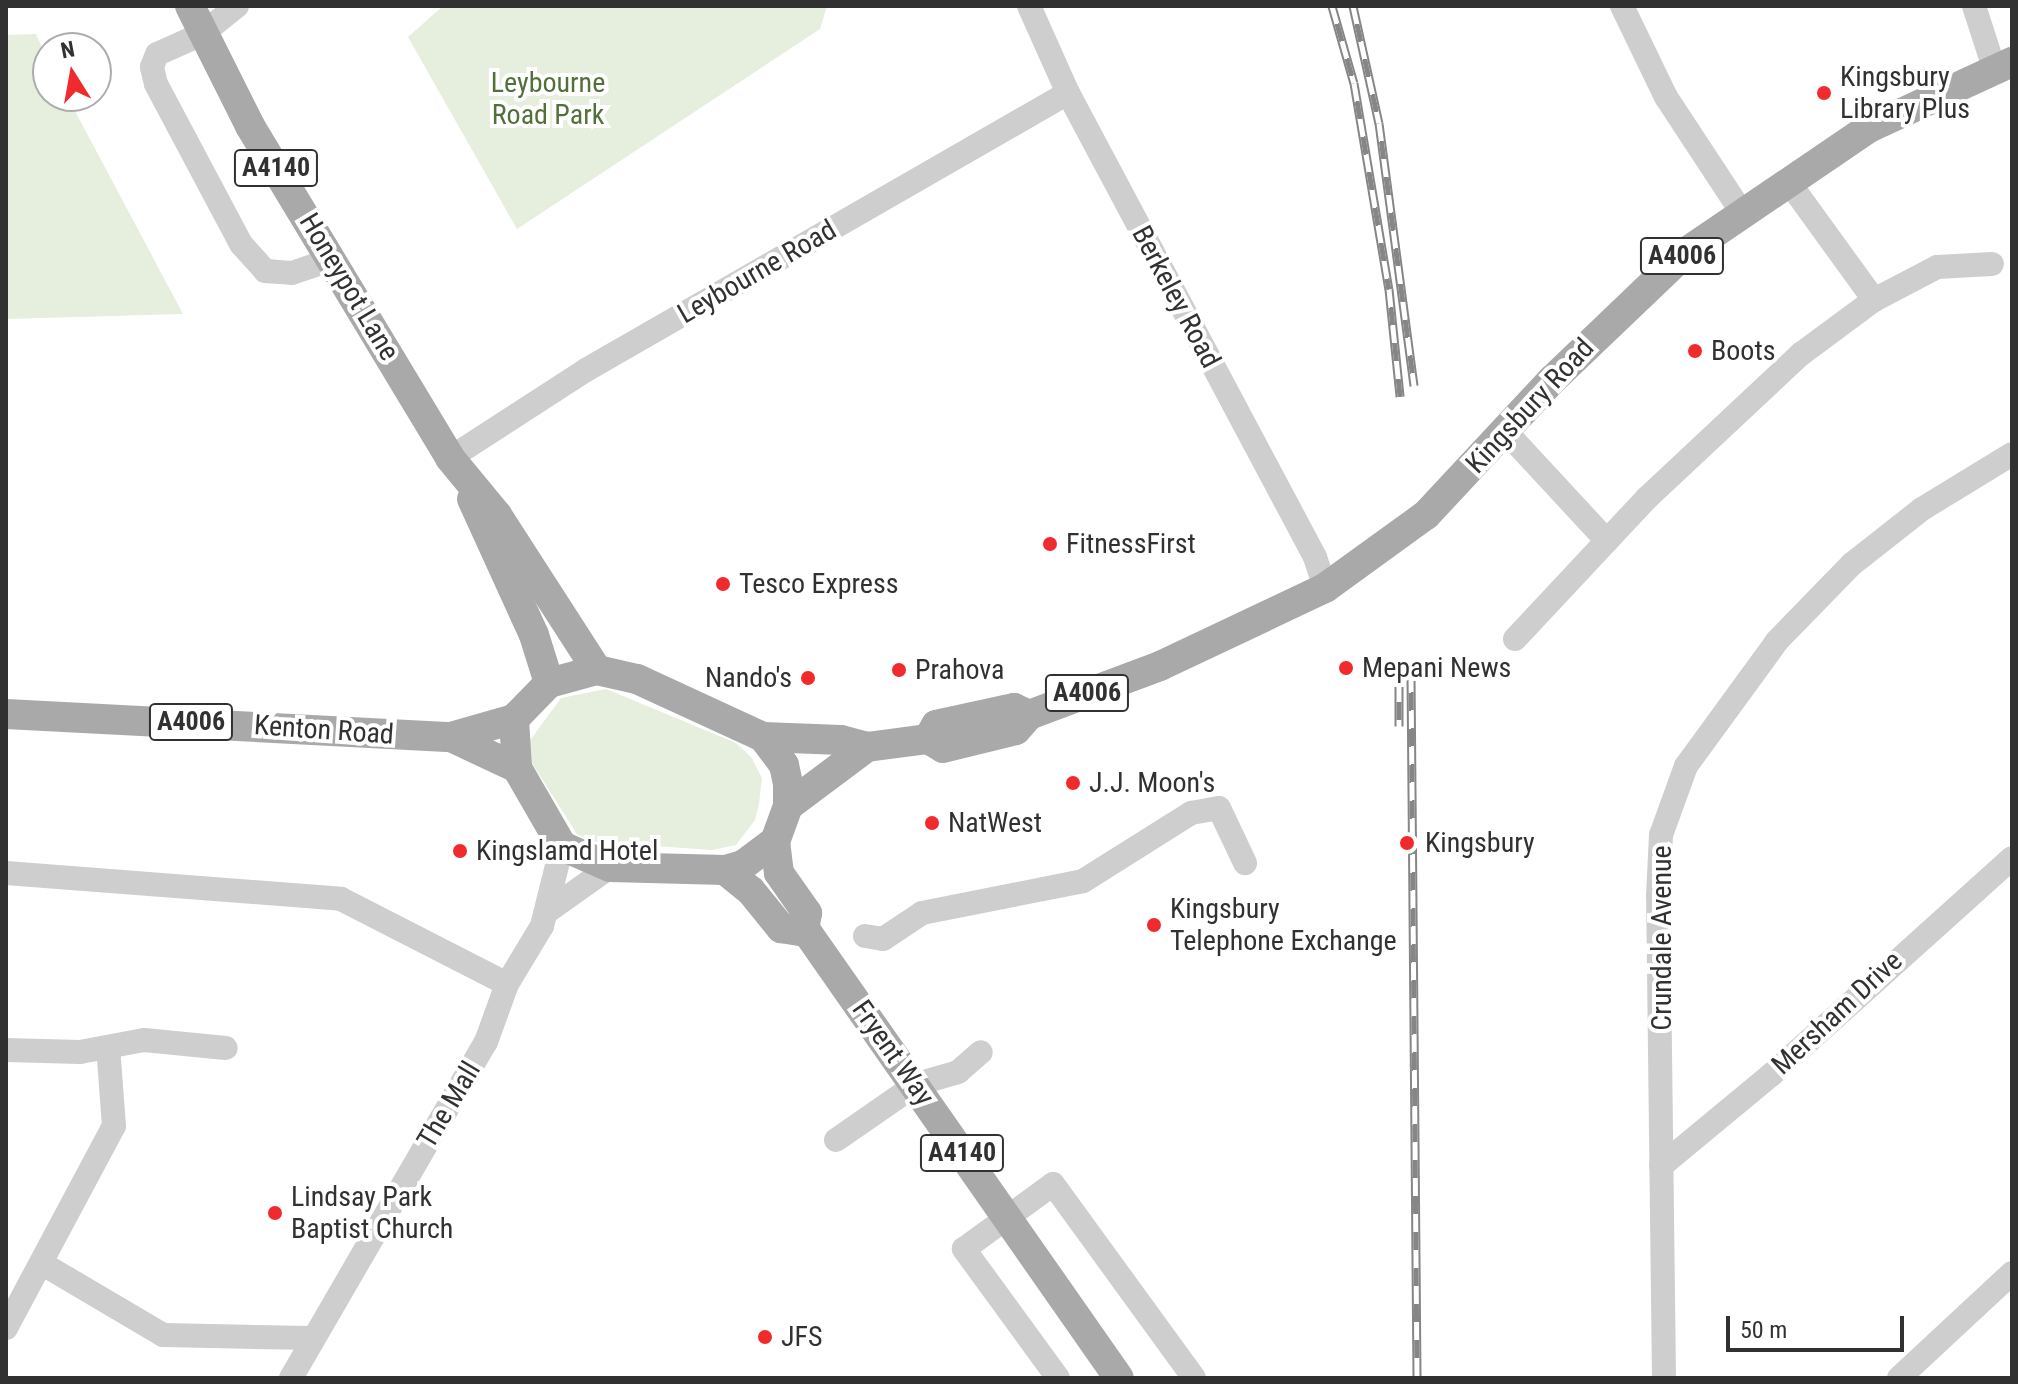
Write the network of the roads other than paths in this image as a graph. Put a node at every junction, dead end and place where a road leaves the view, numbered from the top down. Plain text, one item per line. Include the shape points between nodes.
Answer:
1 (190, 6) edge
2 (237, 6) edge
3 (1029, 6) edge
4 (1622, 6) edge
5 (1974, 6) edge
6 (202, 34) junction
7 (2003, 65) edge
8 (1068, 93) junction
9 (1788, 181) junction
10 (1741, 211) junction
11 (333, 259) junction
12 (1992, 264) dead end
13 (1874, 300) junction
14 (1507, 433) junction
15 (2012, 454) edge
16 (458, 470) junction
17 (1607, 541) junction
18 (1325, 588) junction
19 (1515, 639) dead end
20 (597, 670) junction
21 (549, 683) junction
22 (6, 714) edge
23 (514, 719) junction
24 (451, 737) junction
25 (763, 737) junction
26 (867, 747) junction
27 (517, 768) junction
28 (788, 806) junction
29 (775, 841) junction
30 (562, 846) junction
31 (2012, 858) edge
32 (1245, 863) dead end
33 (610, 867) junction
34 (725, 870) junction
35 (6, 873) edge
36 (548, 911) junction
37 (804, 930) junction
38 (865, 936) dead end
39 (507, 984) junction
40 (108, 1047) junction
41 (226, 1048) dead end
42 (6, 1050) edge
43 (981, 1052) dead end
44 (917, 1084) junction
45 (836, 1140) dead end
46 (1661, 1166) junction
47 (1005, 1219) junction
48 (41, 1263) junction
49 (2012, 1273) edge
50 (6, 1328) edge
51 (311, 1338) junction
52 (291, 1378) edge
53 (1058, 1378) edge
54 (1119, 1378) edge
55 (1194, 1378) edge
56 (1664, 1378) edge
57 (1899, 1378) edge

1 - 6 main road, Honeypot Lane / A4140
2 - 6 street
3 - 8 street, Berkeley Road
4 - 10 street via 1666,97
5 - 7 street
6 - 11 main road, Honeypot Lane / A4140 via 250,126
6 - 11 street via 157,54 152,67 241,244 265,271 292,273
7 - 9 main road, Kingsbury Road / A4006 via 1869,128
8 - 16 street, Leybourne Road via 586,370
8 - 18 street, Berkeley Road via 1273,475
9 - 10 main road, Kingsbury Road / A4006
9 - 13 street
10 - 14 main road, Kingsbury Road / A4006 via 1618,314
11 - 16 main road, Honeypot Lane / A4140
12 - 13 street via 1937,267
13 - 17 street via 1801,354
14 - 17 street
14 - 18 main road, Kingsbury Road / A4006 via 1426,515
15 - 46 street, Crundale Avenue via 1922,509 1852,564 1777,641 1686,766 1661,835 1658,881
16 - 20 main road, Honeypot Lane / A4140 via 497,515
16 - 21 main road, Honeypot Lane / A4140 via 534,635
17 - 19 street
18 - 26 main road, Kingsbury Road / A4006 via 1160,666 1029,715 1016,730 943,748 928,739
20 - 21 main road
20 - 25 main road via 637,679
21 - 23 main road
22 - 24 main road, Kenton Road / A4006
23 - 24 main road, Kenton Road / A4006
23 - 27 main road
24 - 27 main road, Kenton Road / A4006
25 - 26 main road, Kingsbury Road / A4006 via 841,740
25 - 28 main road via 784,765
26 - 28 main road, Kingsbury Road / A4006
27 - 30 main road
28 - 29 main road
29 - 34 main road via 743,865
29 - 37 main road, Fryent Way / A4140 via 779,873 807,913
30 - 33 main road
30 - 36 street, The Mall
31 - 46 street, Mersham Drive via 1771,1075
32 - 38 street via 1219,808 1191,813 1083,881 922,913 883,939
33 - 34 main road
33 - 36 street, The Mall
34 - 37 main road, Fryent Way / A4140 via 751,891 781,928
35 - 39 street via 341,899
36 - 39 street, The Mall
37 - 44 main road, Fryent Way / A4140
39 - 51 street, The Mall via 486,1042
40 - 41 street via 144,1040
40 - 42 street via 80,1052
40 - 48 street via 114,1126
43 - 44 street via 958,1072
44 - 45 street
44 - 47 main road, Fryent Way / A4140
46 - 56 street, Crundale Avenue
47 - 53 street via 964,1249
47 - 54 main road, Fryent Way / A4140
47 - 55 street via 1053,1184
48 - 50 street
48 - 51 street via 163,1335
49 - 57 street
51 - 52 street, The Mall

